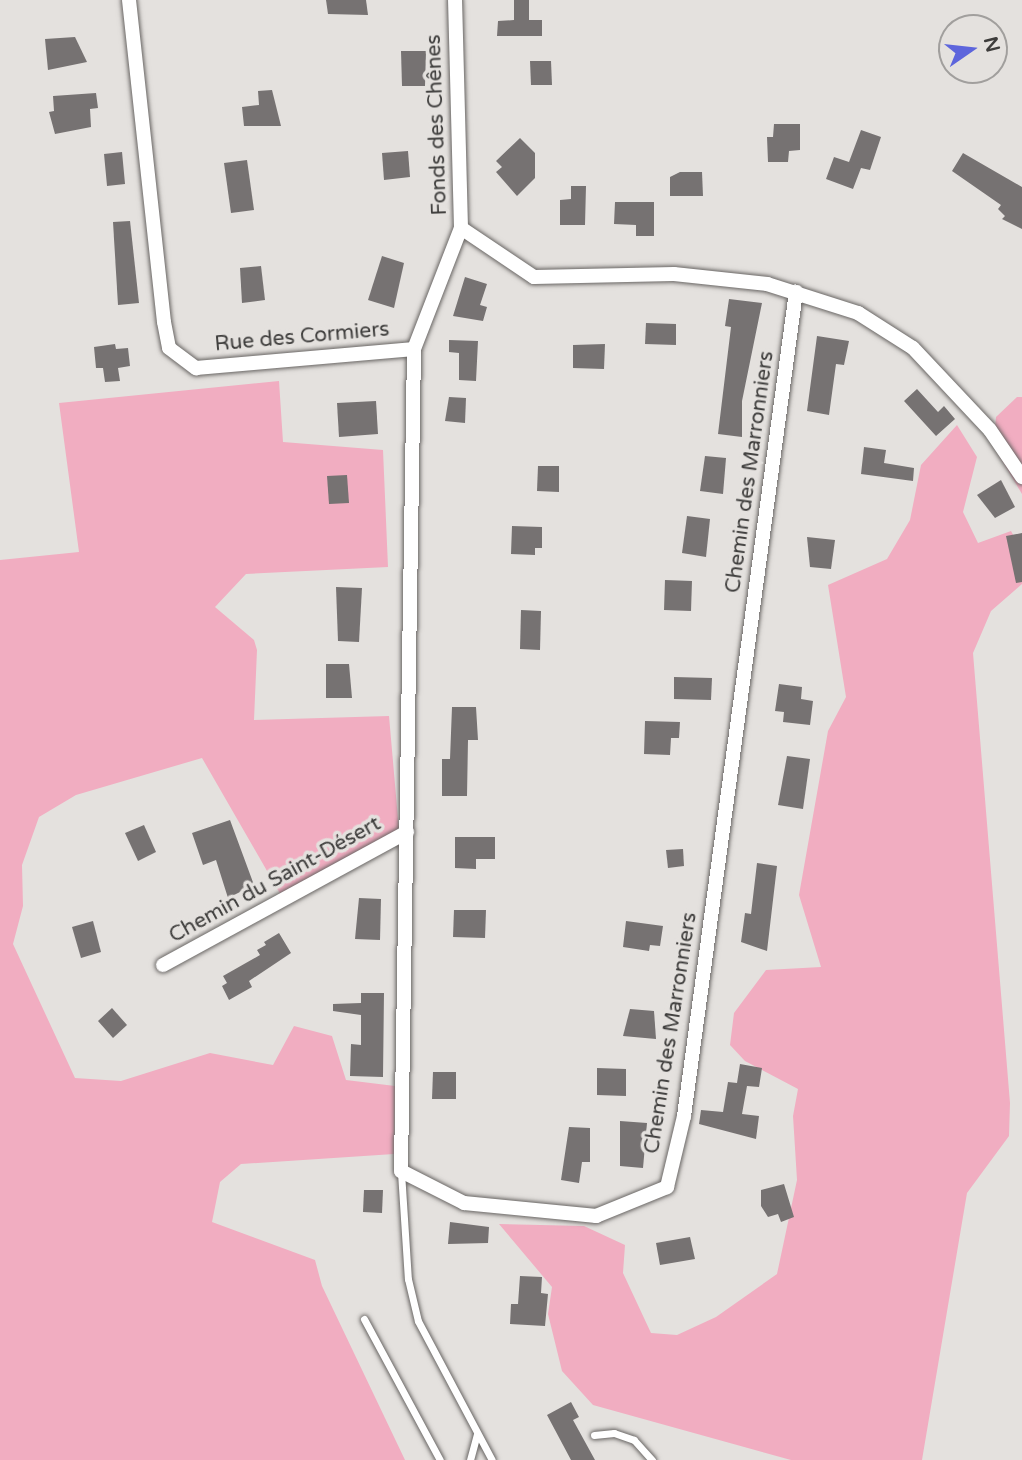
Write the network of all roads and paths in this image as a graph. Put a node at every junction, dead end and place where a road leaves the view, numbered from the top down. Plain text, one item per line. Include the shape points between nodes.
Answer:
1 (129, 0) edge
2 (455, 0) edge
3 (461, 228) junction
4 (796, 292) junction
5 (414, 349) junction
6 (1022, 477) edge
7 (407, 831) junction
8 (163, 965) dead end
9 (401, 1171) junction
10 (363, 1319) dead end
11 (477, 1434) junction
12 (594, 1435) dead end
13 (440, 1460) edge
14 (470, 1460) edge
15 (492, 1460) edge
16 (652, 1460) edge

1 - 5 street, Rue des Cormiers via 169,348 196,368
2 - 3 street, Fonds des Chênes
3 - 4 street, Fonds des Chênes via 534,277 674,274
3 - 5 street, Rue des Cormiers
4 - 6 street, Fonds des Chênes via 858,313 913,348 990,430
4 - 9 street, Chemin des Marronniers via 684,1116 667,1187 596,1216 464,1203
5 - 7 street
7 - 8 street, Chemin du Saint-Désert
7 - 9 street
9 - 11 lane via 408,1279 418,1321
10 - 13 lane
11 - 14 lane
11 - 15 lane
12 - 16 lane via 614,1433 634,1440

